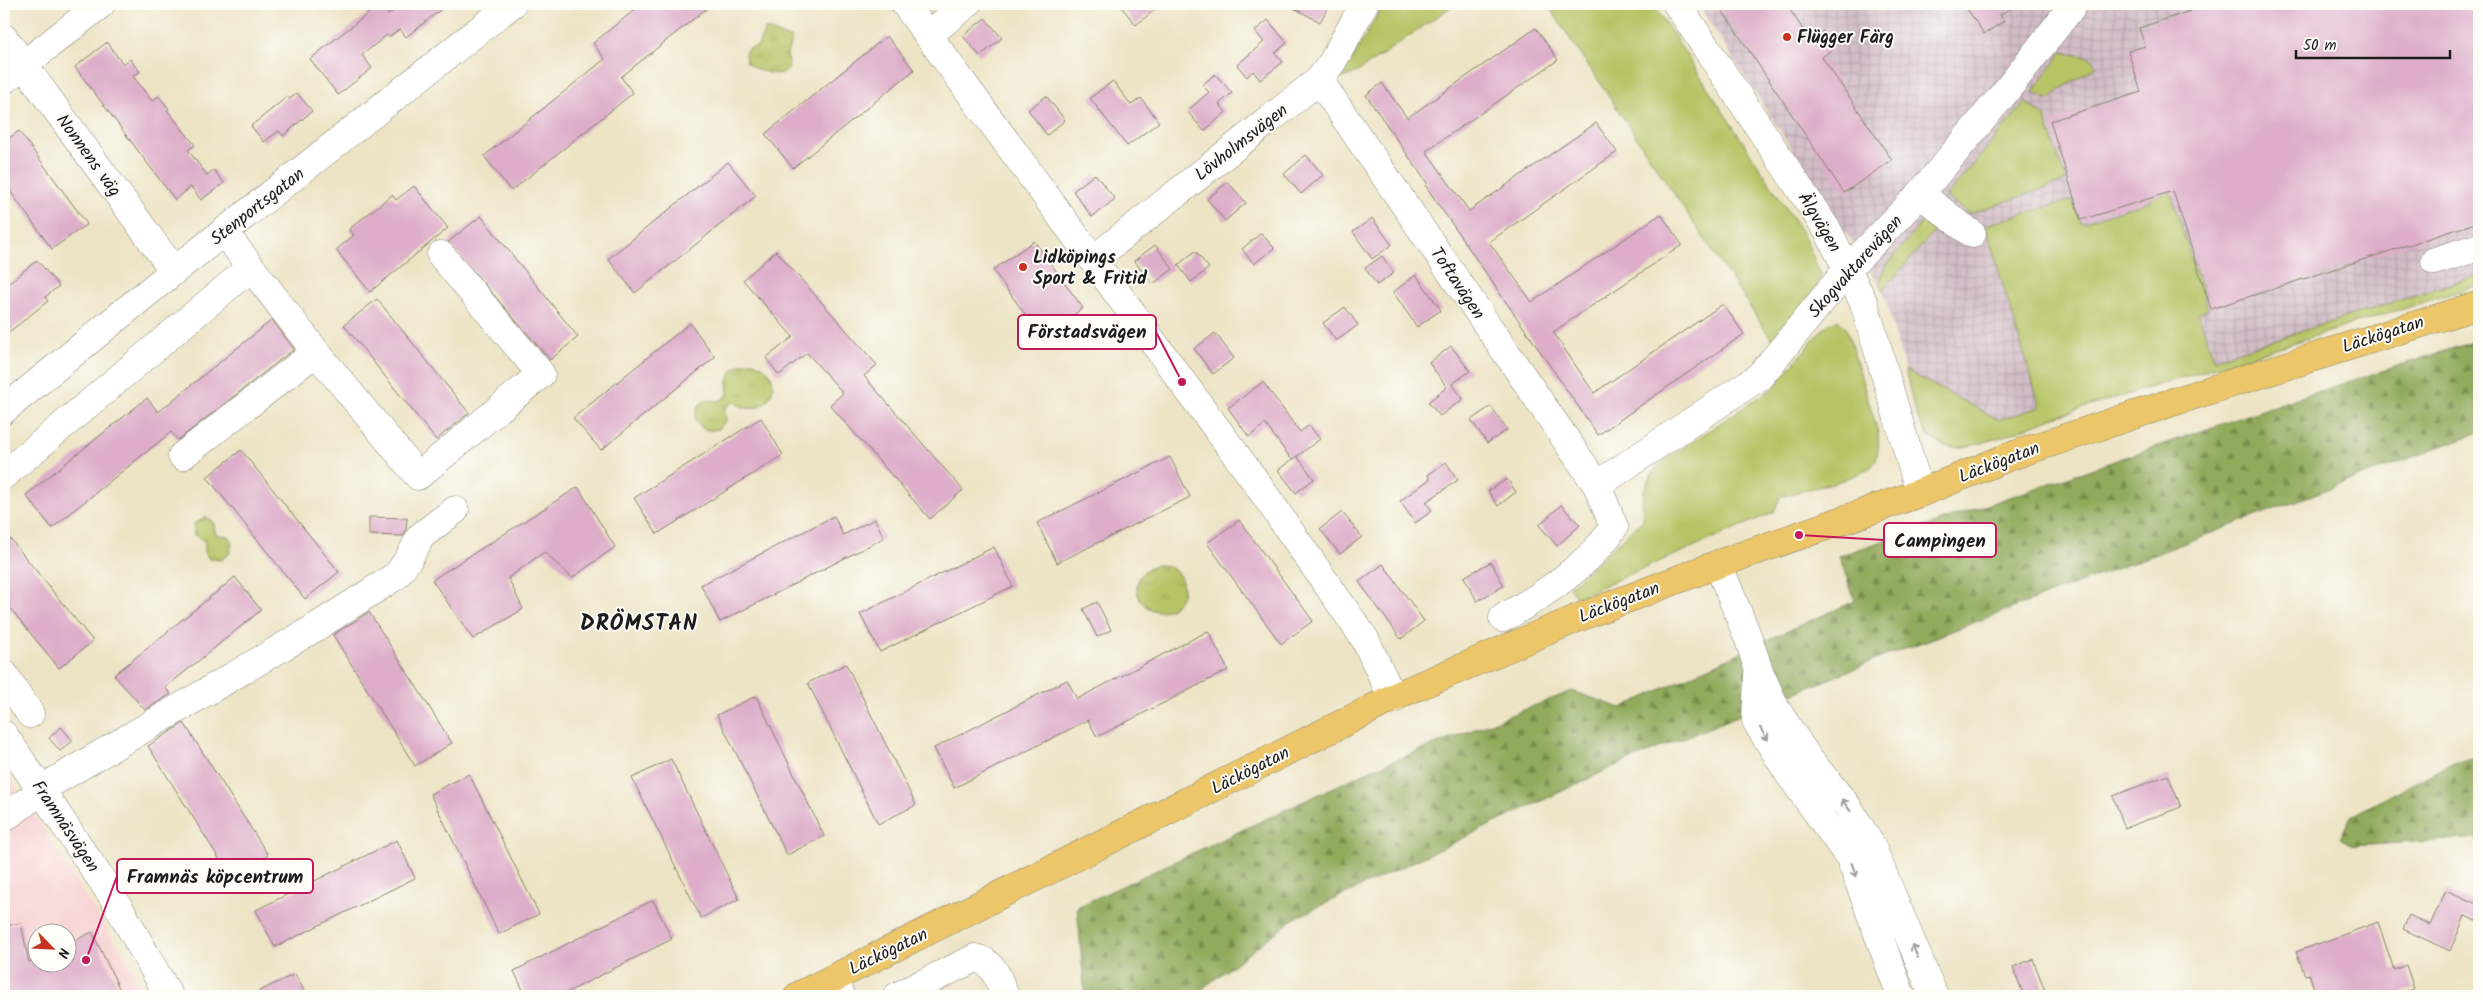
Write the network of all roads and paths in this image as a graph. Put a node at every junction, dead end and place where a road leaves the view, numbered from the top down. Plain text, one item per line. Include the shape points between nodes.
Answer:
1 (101, 4) edge
2 (512, 4) edge
3 (905, 4) edge
4 (967, 4) edge
5 (1364, 4) edge
6 (1677, 4) edge
7 (2074, 4) edge
8 (928, 35) junction
9 (4, 38) edge
10 (14, 73) edge
11 (1319, 80) junction
12 (1920, 194) junction
13 (224, 232) junction
14 (1972, 234) dead end
15 (2479, 247) edge
16 (441, 255) dead end
17 (1094, 259) junction
18 (2434, 261) dead end
19 (251, 267) junction
20 (1848, 270) junction
21 (174, 271) junction
22 (2479, 305) edge
23 (316, 352) junction
24 (4, 410) edge
25 (182, 456) dead end
26 (4, 476) edge
27 (1597, 485) junction
28 (1920, 493) junction
29 (455, 510) dead end
30 (1718, 564) junction
31 (1503, 618) dead end
32 (1759, 671) junction
33 (4, 674) edge
34 (1393, 699) junction
35 (30, 714) dead end
36 (4, 736) edge
37 (42, 789) junction
38 (4, 818) edge
39 (837, 987) edge
40 (169, 996) edge
41 (798, 996) edge
42 (897, 996) edge
43 (1005, 996) edge
44 (1901, 996) edge
45 (1934, 996) edge

1 - 10 street
2 - 13 street, Stenportsgatan
3 - 8 street
4 - 8 street
5 - 11 street, Lövholmsvägen
6 - 20 street, Älgvägen via 1828,231
7 - 12 street, Skogvaktarevägen
8 - 17 street
9 - 10 street, Nonnens väg
10 - 21 street, Nonnens väg
11 - 17 street, Lövholmsvägen
11 - 27 street, Toftavägen
12 - 14 street
12 - 20 street, Skogvaktarevägen
13 - 19 street
13 - 21 street, Stenportsgatan
15 - 18 street
16 - 23 street via 541,374 418,476
17 - 34 street via 1365,639
19 - 23 street
19 - 26 street
20 - 27 street, Skogvaktarevägen via 1760,376
20 - 28 street, Älgvägen via 1864,303
21 - 24 street, Stenportsgatan
22 - 28 main road, Läckögatan via 2012,456
23 - 25 street
27 - 31 street via 1614,527 1604,544 1536,600
28 - 30 main road, Läckögatan
29 - 37 street via 421,536 397,575 313,629
30 - 32 street
30 - 34 main road, Läckögatan via 1580,617
32 -> 44 street via 1756,721 1789,774 1850,858
45 -> 32 street via 1871,845 1848,807 1808,758 1776,709
33 - 35 street
34 - 39 main road, Läckögatan
36 - 37 street, Framnäsvägen
37 - 38 street
37 - 40 street, Framnäsvägen via 113,897
39 - 41 main road, Läckögatan
42 - 43 street via 975,958 985,960 993,967

